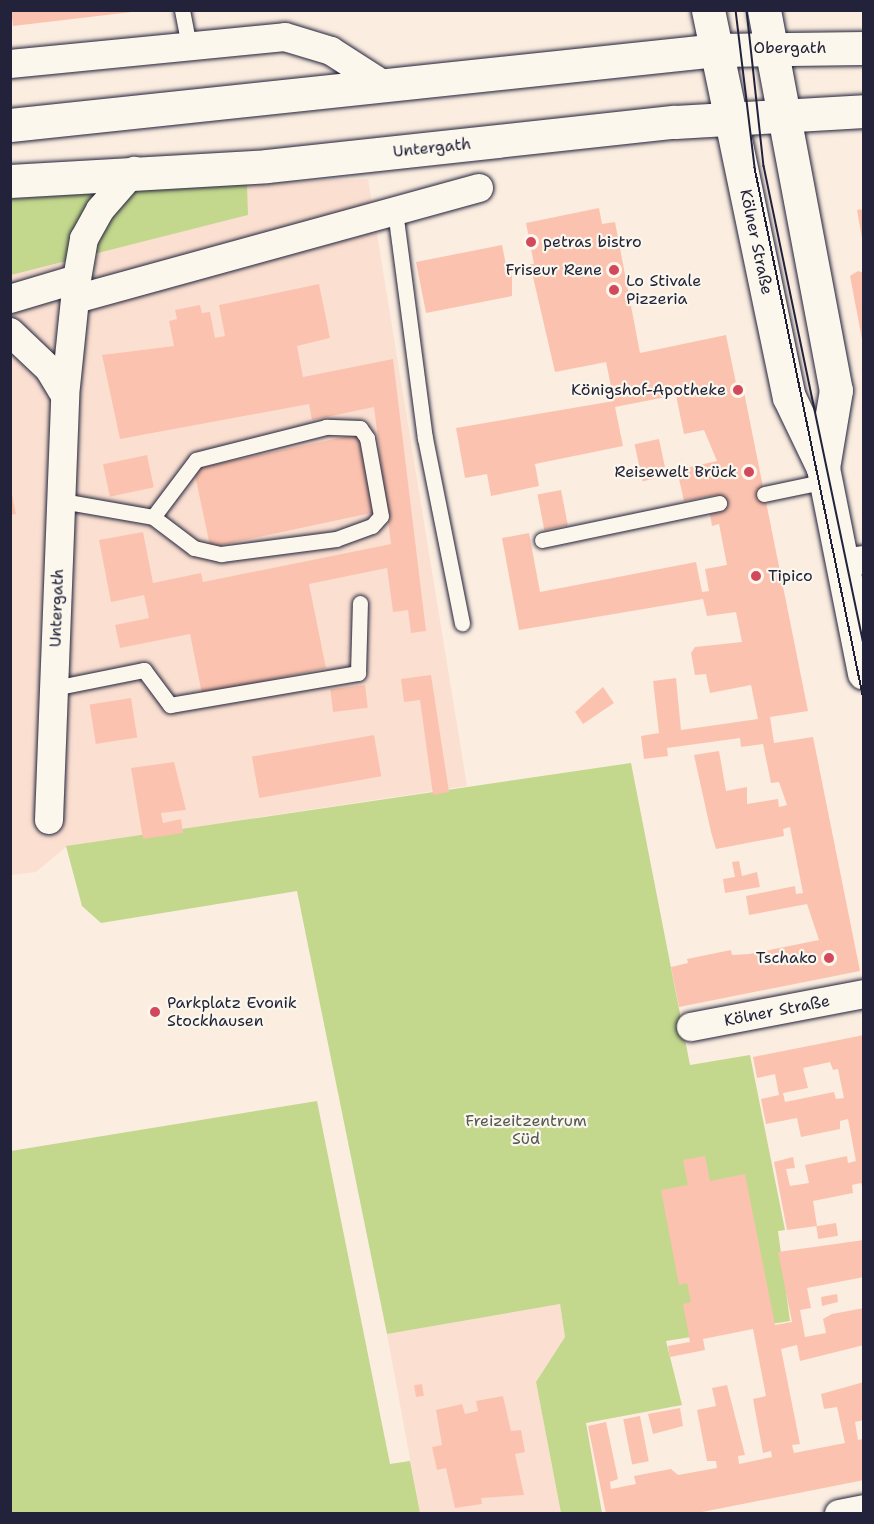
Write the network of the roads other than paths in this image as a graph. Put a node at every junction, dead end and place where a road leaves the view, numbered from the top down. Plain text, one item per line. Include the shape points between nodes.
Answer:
1 (182, 10) edge
2 (708, 10) edge
3 (764, 10) edge
4 (189, 47) junction
5 (771, 47) junction
6 (864, 48) edge
7 (716, 50) junction
8 (10, 64) edge
9 (384, 85) junction
10 (864, 111) edge
11 (783, 115) junction
12 (730, 118) junction
13 (10, 125) edge
14 (134, 171) junction
15 (10, 182) edge
16 (479, 188) dead end
17 (395, 211) junction
18 (76, 289) junction
19 (10, 299) edge
20 (10, 332) edge
21 (65, 396) junction
22 (825, 474) junction
23 (764, 494) dead end
24 (62, 501) junction
25 (719, 503) dead end
26 (153, 517) junction
27 (542, 540) dead end
28 (853, 562) edge
29 (360, 603) dead end
30 (462, 623) dead end
31 (864, 673) edge
32 (54, 688) junction
33 (49, 820) dead end
34 (864, 994) edge
35 (691, 1027) dead end
36 (864, 1509) edge
37 (839, 1514) edge

1 - 4 lane
2 - 7 main road, Kölner Straße
3 - 5 main road, Kölner Straße
4 - 8 street
4 - 9 street via 285,38 331,51
5 - 6 main road, Obergath
5 - 7 main road, Obergath
5 - 11 main road, Kölner Straße
7 - 9 main road
7 - 12 main road, Kölner Straße
9 - 13 main road
10 - 11 main road
11 - 12 main road
11 - 22 main road, Kölner Straße via 836,390
12 - 14 main road, Untergath via 267,166
12 - 22 main road, Kölner Straße via 789,397
14 - 15 main road, Untergath
14 - 18 street, Untergath via 100,210 84,239
16 - 17 street
17 - 18 street
17 - 30 lane via 425,438
18 - 19 street
18 - 21 street, Untergath
20 - 21 street via 49,369
21 - 24 street, Untergath
22 - 23 lane
22 - 28 main road, Kölner Straße
24 - 26 lane
24 - 32 street, Untergath
25 - 27 lane
26 - 26 lane via 194,548 221,554 363,531 381,516 367,438 360,428 326,428 193,462
28 - 31 main road, Kölner Straße
29 - 32 lane via 358,673 170,705 144,670
32 - 33 street, Untergath
34 - 35 street, Kölner Straße
36 - 37 street

